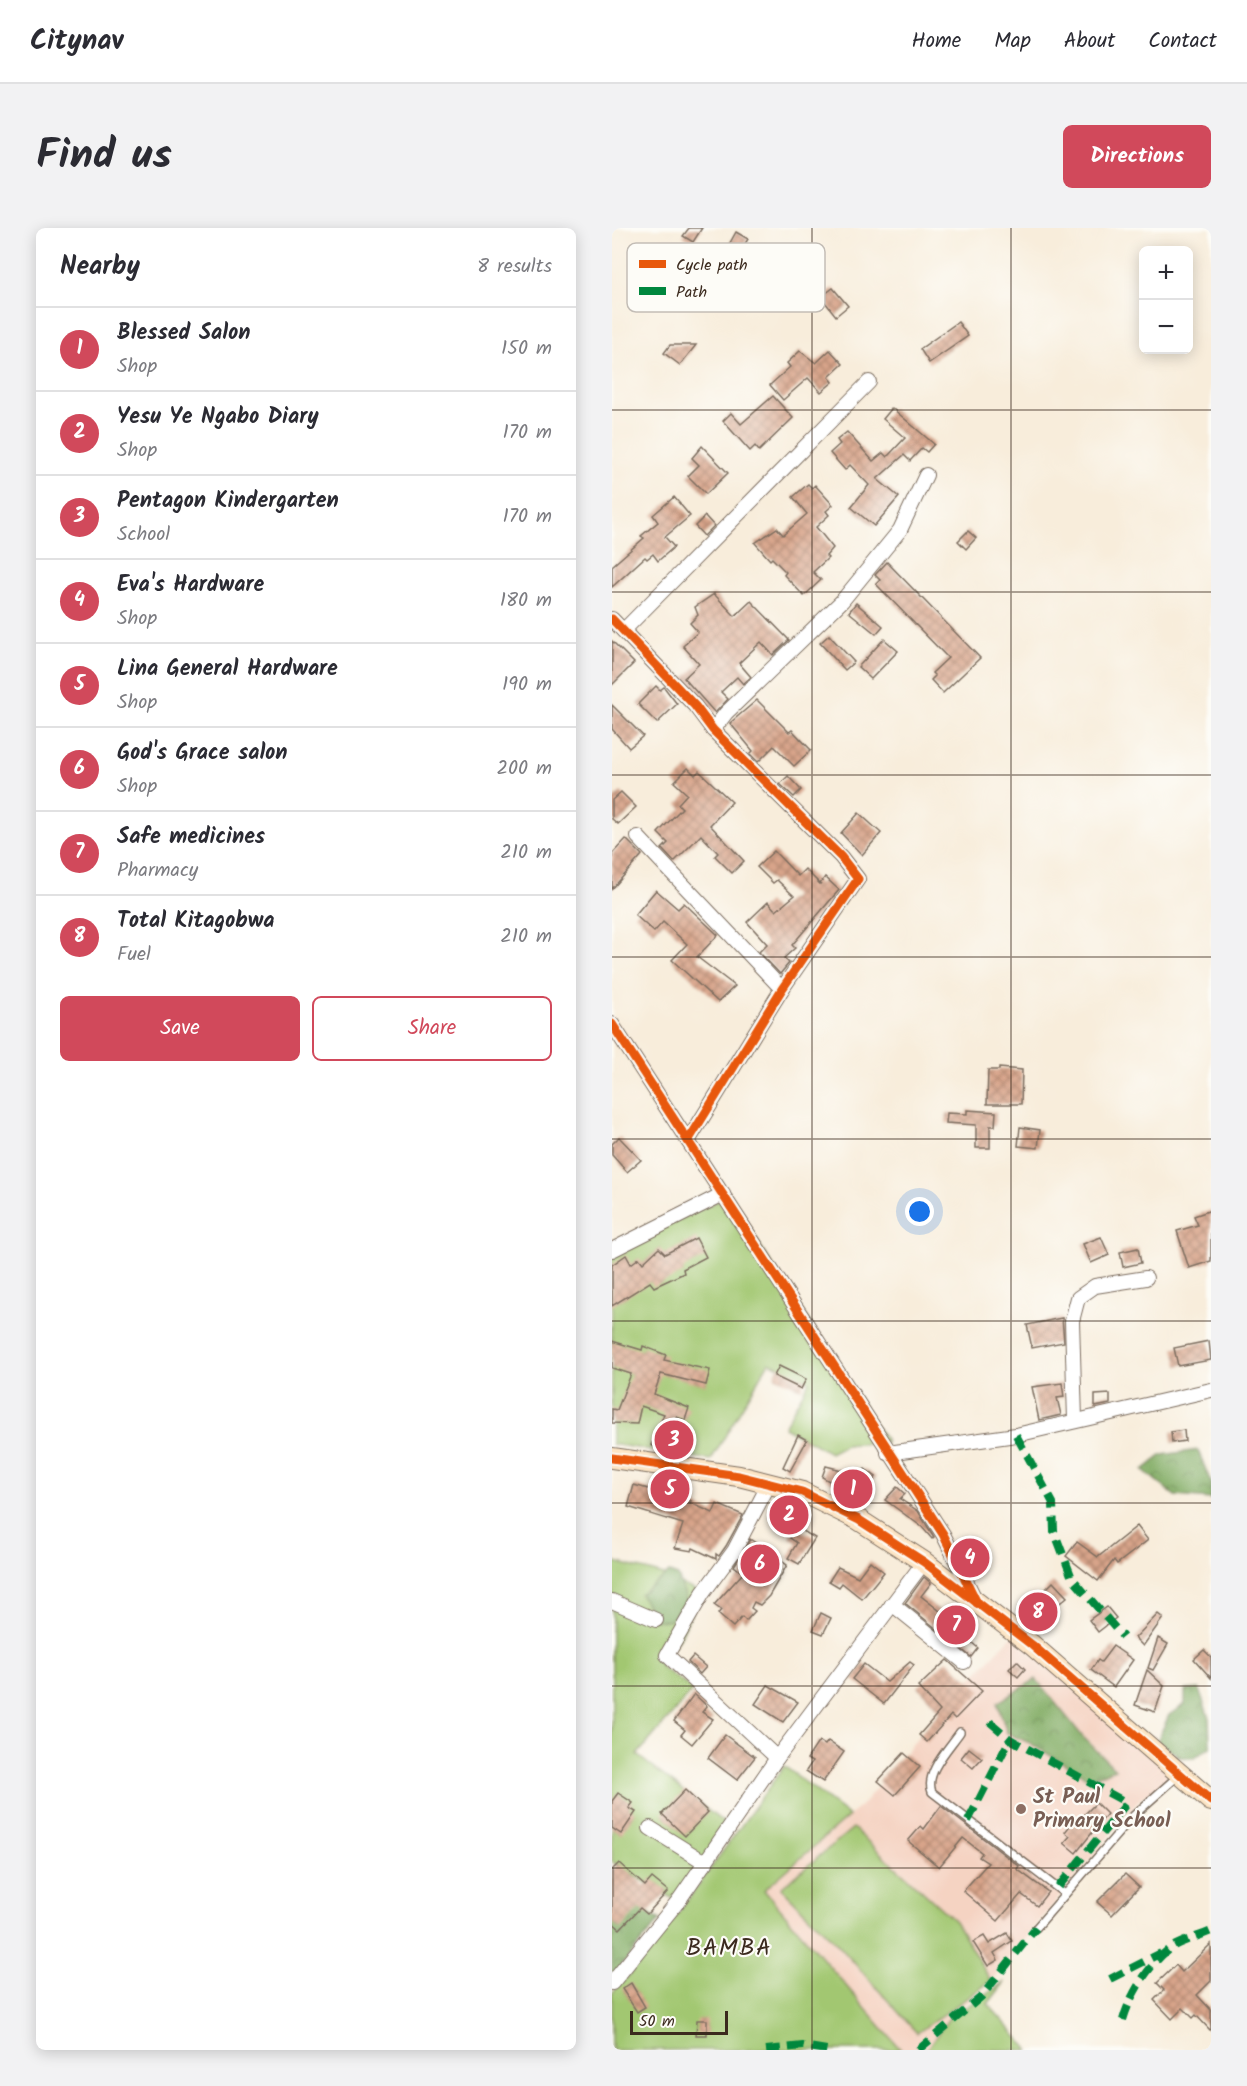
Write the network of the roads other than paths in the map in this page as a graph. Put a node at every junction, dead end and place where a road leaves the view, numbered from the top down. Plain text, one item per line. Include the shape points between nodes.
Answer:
1 (869, 382) dead end
2 (926, 475) dead end
3 (612, 619) edge
4 (624, 630) junction
5 (713, 730) junction
6 (638, 837) dead end
7 (782, 989) junction
8 (612, 1024) edge
9 (688, 1141) junction
10 (723, 1194) junction
11 (612, 1250) edge
12 (1146, 1278) dead end
13 (1211, 1390) edge
14 (1075, 1420) junction
15 (888, 1453) junction
16 (612, 1458) edge
17 (769, 1484) junction
18 (924, 1562) junction
19 (612, 1601) edge
20 (892, 1604) junction
21 (978, 1605) junction
22 (656, 1620) dead end
23 (964, 1662) dead end
24 (960, 1731) dead end
25 (777, 1758) junction
26 (1181, 1774) junction
27 (1211, 1801) edge
28 (650, 1828) dead end
29 (706, 1863) junction
30 (1065, 1894) junction
31 (1036, 1928) dead end
32 (612, 1983) edge

1 - 4 street
2 - 5 street via 900,530 842,601
3 - 4 street
4 - 5 street
5 - 7 street via 841,856 858,879
6 - 7 street
7 - 9 street
8 - 9 street
9 - 10 street
10 - 11 street
10 - 15 street
12 - 14 street via 1095,1286 1078,1298 1072,1321
13 - 14 street
14 - 15 street via 1016,1435
15 - 21 street via 947,1542
16 - 17 street
17 - 18 street via 831,1504
17 - 25 street via 734,1551 703,1593 667,1655
18 - 20 street
18 - 21 street
19 - 22 street
20 - 23 street
20 - 25 street
21 - 26 street via 1032,1645
24 - 30 lane via 933,1773 932,1792
25 - 29 street
26 - 27 street
26 - 30 lane via 1149,1799
28 - 29 street
29 - 32 street
30 - 31 lane

